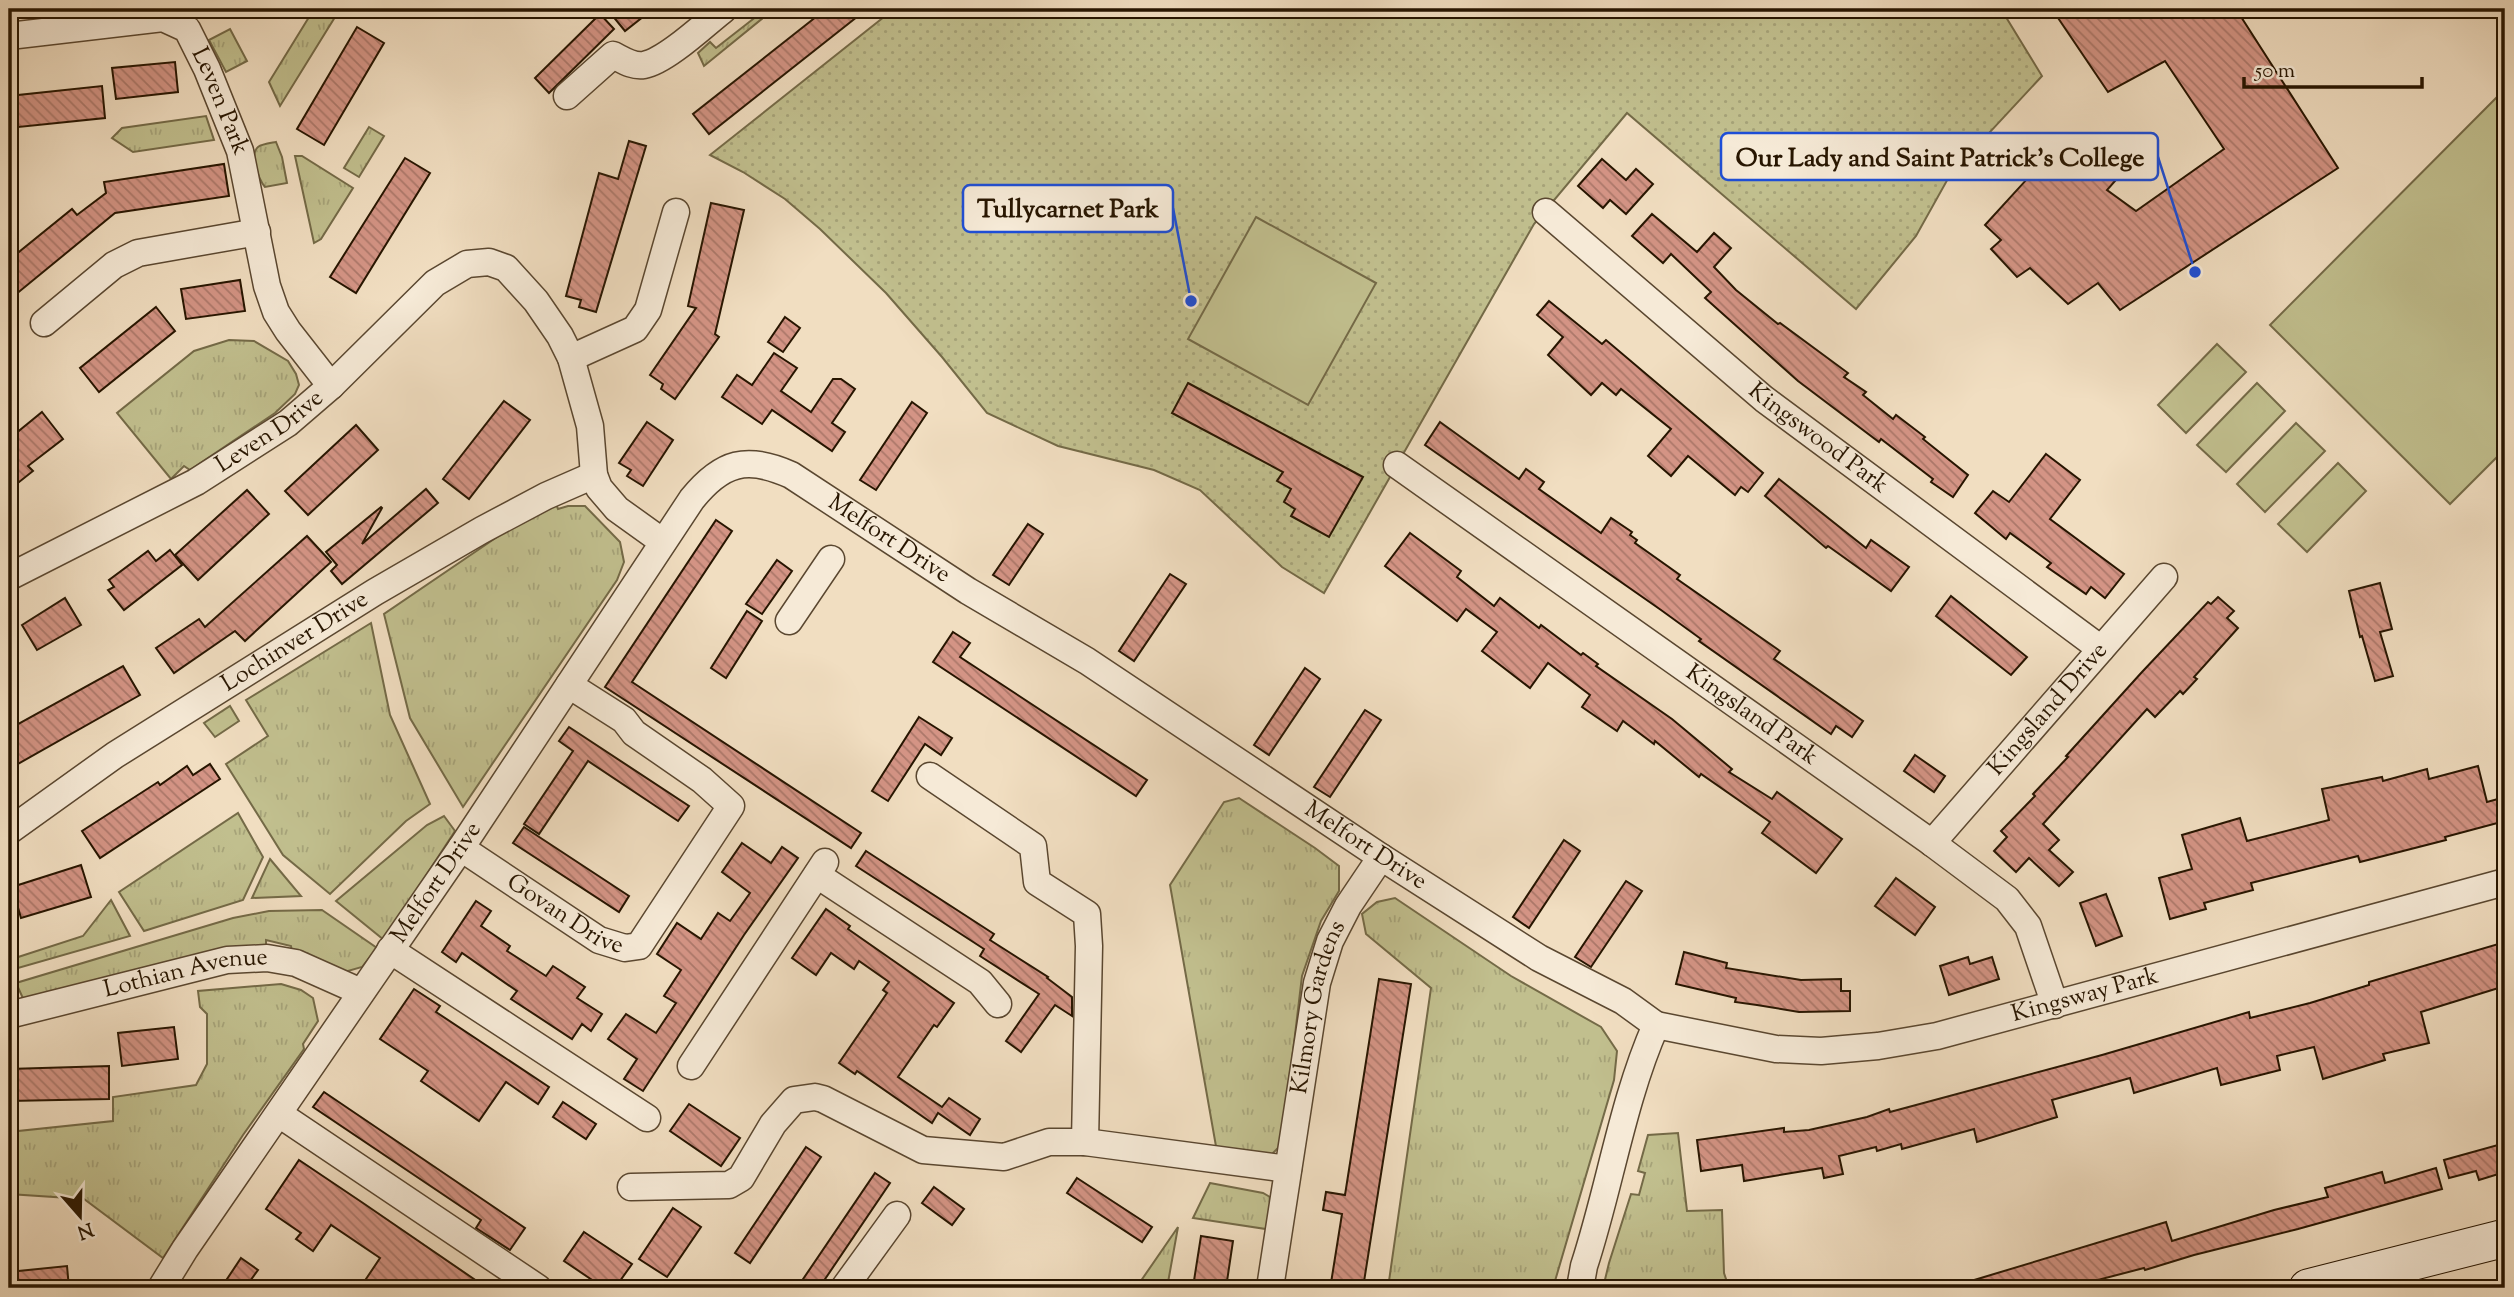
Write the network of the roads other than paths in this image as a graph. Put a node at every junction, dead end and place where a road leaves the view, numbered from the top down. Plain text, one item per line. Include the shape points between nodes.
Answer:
1 (724, 9) edge
2 (9, 36) edge
3 (567, 96) dead end
4 (676, 212) dead end
5 (1546, 212) dead end
6 (257, 232) junction
7 (44, 323) dead end
8 (571, 358) junction
9 (331, 386) junction
10 (1397, 466) dead end
11 (594, 475) junction
12 (663, 542) junction
13 (831, 559) dead end
14 (9, 577) edge
15 (2164, 577) dead end
16 (789, 621) dead end
17 (2101, 649) junction
18 (569, 685) junction
19 (930, 776) dead end
20 (9, 831) edge
21 (1932, 843) junction
22 (461, 848) junction
23 (1381, 857) junction
24 (2505, 882) edge
25 (390, 950) junction
26 (361, 992) junction
27 (998, 1004) dead end
28 (2055, 1005) junction
29 (9, 1015) edge
30 (1656, 1026) junction
31 (691, 1066) dead end
32 (279, 1114) junction
33 (648, 1118) dead end
34 (1085, 1142) junction
35 (1288, 1169) junction
36 (631, 1187) dead end
37 (897, 1215) dead end
38 (2505, 1238) edge
39 (161, 1288) edge
40 (538, 1288) edge
41 (844, 1288) edge
42 (1270, 1288) edge
43 (1580, 1288) edge
44 (2308, 1288) edge

1 - 3 street via 662,58 643,65 613,55
2 - 6 street, Leven Park via 163,18 187,29 240,151
4 - 8 street via 648,310 635,329
5 - 17 street, Kingswood Park via 1764,399
6 - 7 street via 138,253 114,265
6 - 9 street, Leven Park via 276,312
8 - 9 street, Leven Drive via 536,301 506,268 489,262 467,264 435,283
8 - 11 street via 590,426
9 - 14 street, Leven Drive via 288,423 196,482
10 - 21 street, Kingsland Park
11 - 12 street via 598,488 617,509
11 - 20 street, Lochinver Drive via 482,530 375,592 115,755
12 - 18 street, Melfort Drive
12 - 23 street, Melfort Drive via 708,480 726,469 768,465 791,475 968,591 1087,661
13 - 16 street
15 - 17 street, Kingsland Drive
17 - 21 street, Kingsland Drive
18 - 22 street, Melfort Drive
18 - 22 street, Govan Drive via 624,720 634,733 731,806 639,946 625,948 599,940
19 - 34 street via 1033,846 1037,882 1087,914
21 - 28 street, Kingsland Park via 2007,899 2028,926
22 - 25 street, Melfort Drive
23 - 30 street, Melfort Drive via 1539,958 1623,1001
23 - 35 street, Kilmory Gardens via 1348,906 1317,983
24 - 28 street, Kingsway Park
25 - 26 street, Melfort Drive
25 - 33 street
26 - 29 street, Lothian Avenue via 296,963 267,958 226,960
26 - 32 street, Melfort Drive
27 - 31 street via 980,982 821,869
28 - 30 street, Kingsway Park via 1937,1036 1821,1051 1776,1049
30 - 43 street via 1625,1118
32 - 39 street, Melfort Drive
32 - 40 street
34 - 35 street
34 - 36 street via 1049,1142 1004,1157 923,1150 815,1097 794,1100 773,1124 741,1178 729,1185
35 - 42 street, Kilmory Gardens
37 - 41 street
38 - 44 street

